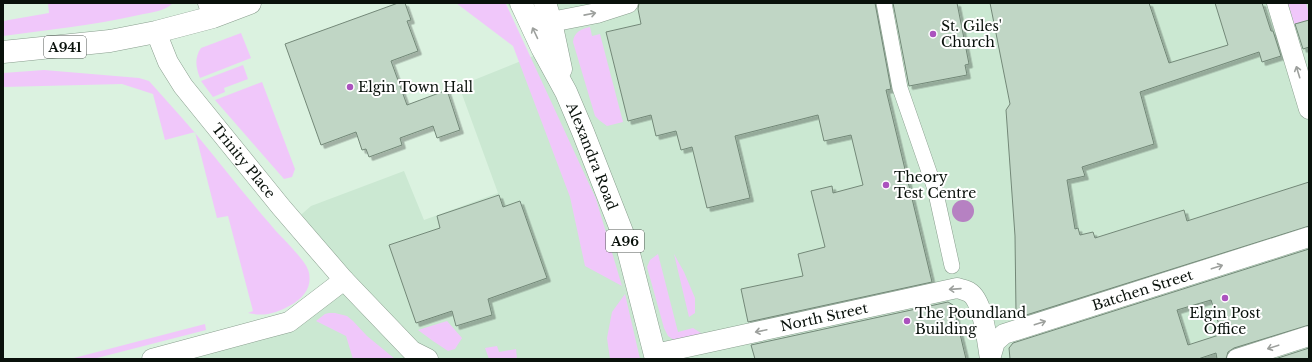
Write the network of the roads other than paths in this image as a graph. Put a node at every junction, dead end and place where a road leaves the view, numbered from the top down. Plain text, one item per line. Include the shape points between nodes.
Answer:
1 (250, 3) edge
2 (521, 3) edge
3 (628, 3) edge
4 (884, 3) edge
5 (1277, 3) edge
6 (210, 10) edge
7 (548, 12) edge
8 (156, 32) junction
9 (3, 52) edge
10 (566, 92) junction
11 (1309, 109) edge
12 (1309, 237) edge
13 (952, 266) dead end
14 (344, 280) junction
15 (1309, 336) edge
16 (656, 357) edge
17 (152, 359) edge
18 (428, 359) edge
19 (990, 359) edge
20 (1237, 359) edge

1 - 6 main road, A941
10 -> 2 main road, Alexandra Road / A96
7 -> 3 street via 597,13
4 - 13 street via 900,88 935,189
11 -> 5 street
6 - 8 main road, A941
7 - 10 main road, Alexandra Road / A96
8 - 9 main road, A941 via 110,42
8 - 14 street, Trinity Place via 168,62 183,86
10 - 16 main road, Alexandra Road / A96 via 626,242
19 -> 12 street, Batchen Street via 995,342 1004,334
14 - 17 street via 289,322
14 - 18 street, Trinity Place via 412,351
15 -> 20 street
19 -> 16 street, North Street via 982,312 969,292 957,288 731,337

